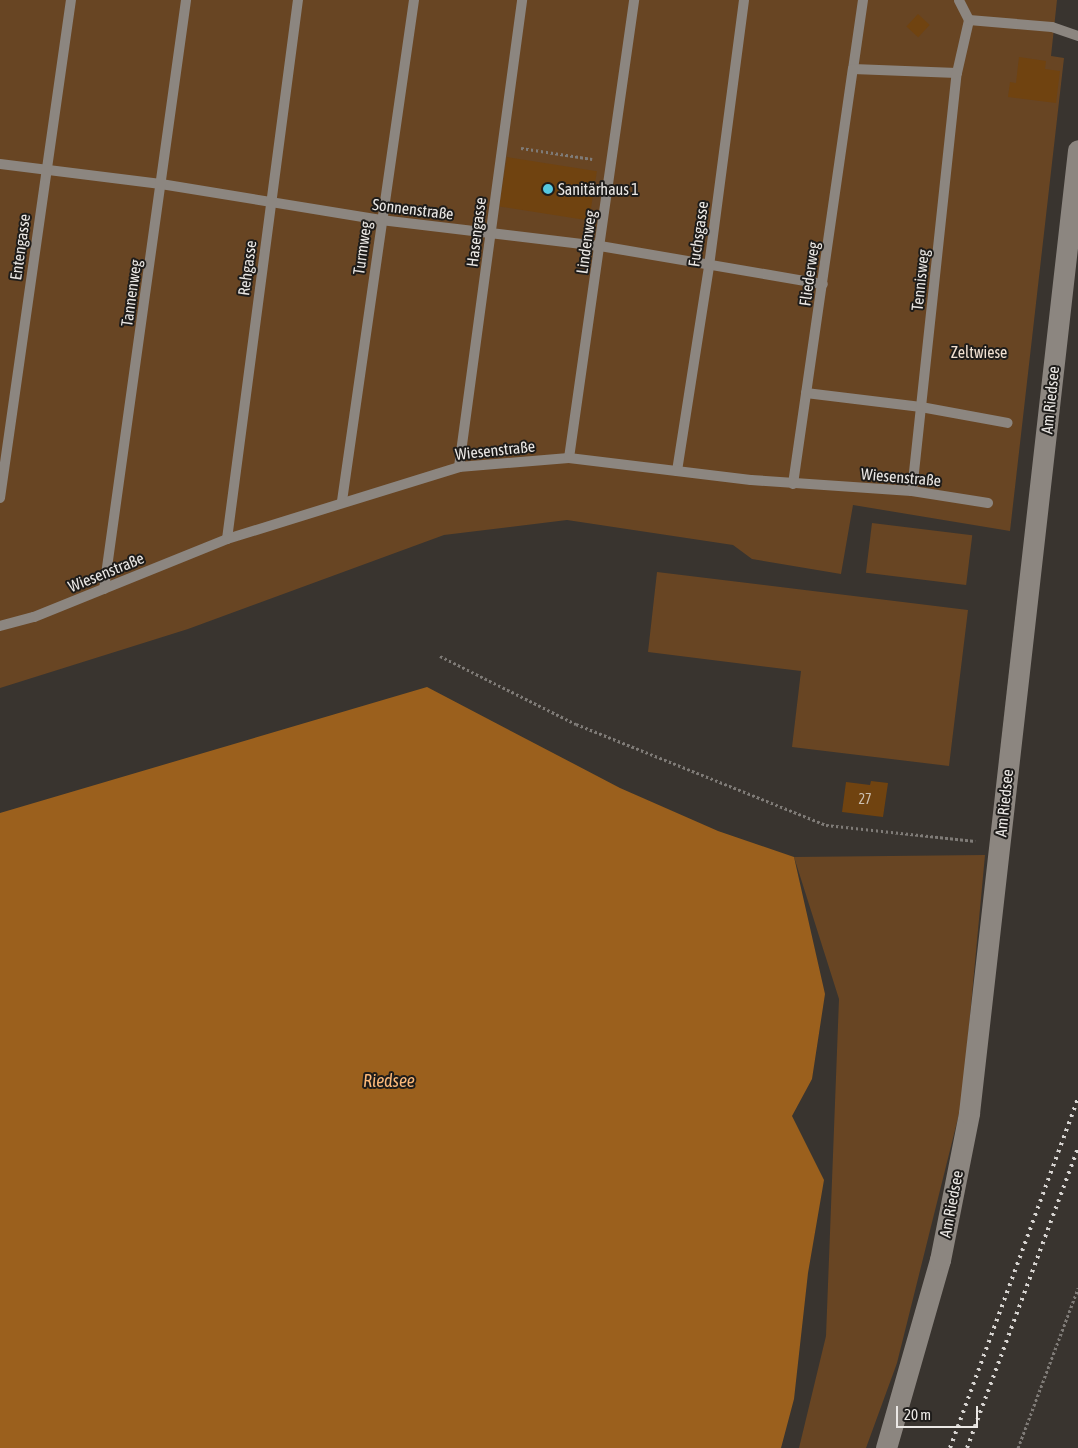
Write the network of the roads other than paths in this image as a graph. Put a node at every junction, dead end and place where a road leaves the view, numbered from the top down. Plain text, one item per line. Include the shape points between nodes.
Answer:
1 (71, 0) edge
2 (186, 0) edge
3 (298, 0) edge
4 (414, 0) edge
5 (522, 0) edge
6 (634, 0) edge
7 (744, 0) edge
8 (863, 0) edge
9 (959, 0) edge
10 (969, 20) junction
11 (1078, 36) edge
12 (853, 69) junction
13 (957, 73) junction
14 (1078, 150) edge
15 (0, 164) edge
16 (46, 171) junction
17 (161, 184) junction
18 (271, 202) junction
19 (381, 220) junction
20 (492, 234) junction
21 (600, 246) junction
22 (709, 266) junction
23 (823, 284) junction
24 (806, 393) junction
25 (921, 407) junction
26 (1008, 424) dead end
27 (569, 458) junction
28 (459, 467) junction
29 (677, 471) junction
30 (793, 484) junction
31 (912, 491) junction
32 (0, 498) edge
33 (342, 501) junction
34 (988, 503) dead end
35 (227, 540) junction
36 (104, 589) junction
37 (0, 626) edge
38 (886, 1448) edge

1 - 16 lane, Entengasse
2 - 17 lane, Tannenweg
3 - 18 lane, Rehgasse
4 - 19 lane, Turmweg
5 - 20 lane, Hasengasse
6 - 21 lane, Lindenweg
7 - 22 lane, Fuchsgasse
8 - 12 lane, Fliederweg
9 - 10 lane
10 - 11 lane via 1052,27
10 - 13 lane, Tennisweg
12 - 13 lane
12 - 23 lane, Fliederweg
13 - 25 lane, Tennisweg
14 - 38 street, Am Riedsee via 969,1113 940,1260
15 - 16 lane, Sonnenstraße
16 - 17 lane, Sonnenstraße
16 - 32 lane, Entengasse
17 - 18 lane, Sonnenstraße
17 - 36 lane, Tannenweg
18 - 19 lane, Sonnenstraße
18 - 35 lane, Rehgasse
19 - 20 lane, Sonnenstraße
19 - 33 lane, Turmweg
20 - 21 lane, Sonnenstraße
20 - 28 lane, Hasengasse
21 - 22 lane, Sonnenstraße
21 - 27 lane, Lindenweg
22 - 23 lane, Sonnenstraße
22 - 29 lane, Fuchsgasse
23 - 24 lane, Fliederweg
24 - 25 lane
24 - 30 lane, Fliederweg
25 - 26 lane
25 - 31 lane, Tennisweg
27 - 28 lane, Wiesenstraße
27 - 29 lane, Wiesenstraße
28 - 33 lane, Wiesenstraße
29 - 30 lane, Wiesenstraße
30 - 31 lane, Wiesenstraße
31 - 34 lane, Wiesenstraße
33 - 35 lane, Wiesenstraße
35 - 36 lane, Wiesenstraße
36 - 37 lane, Wiesenstraße via 34,617

